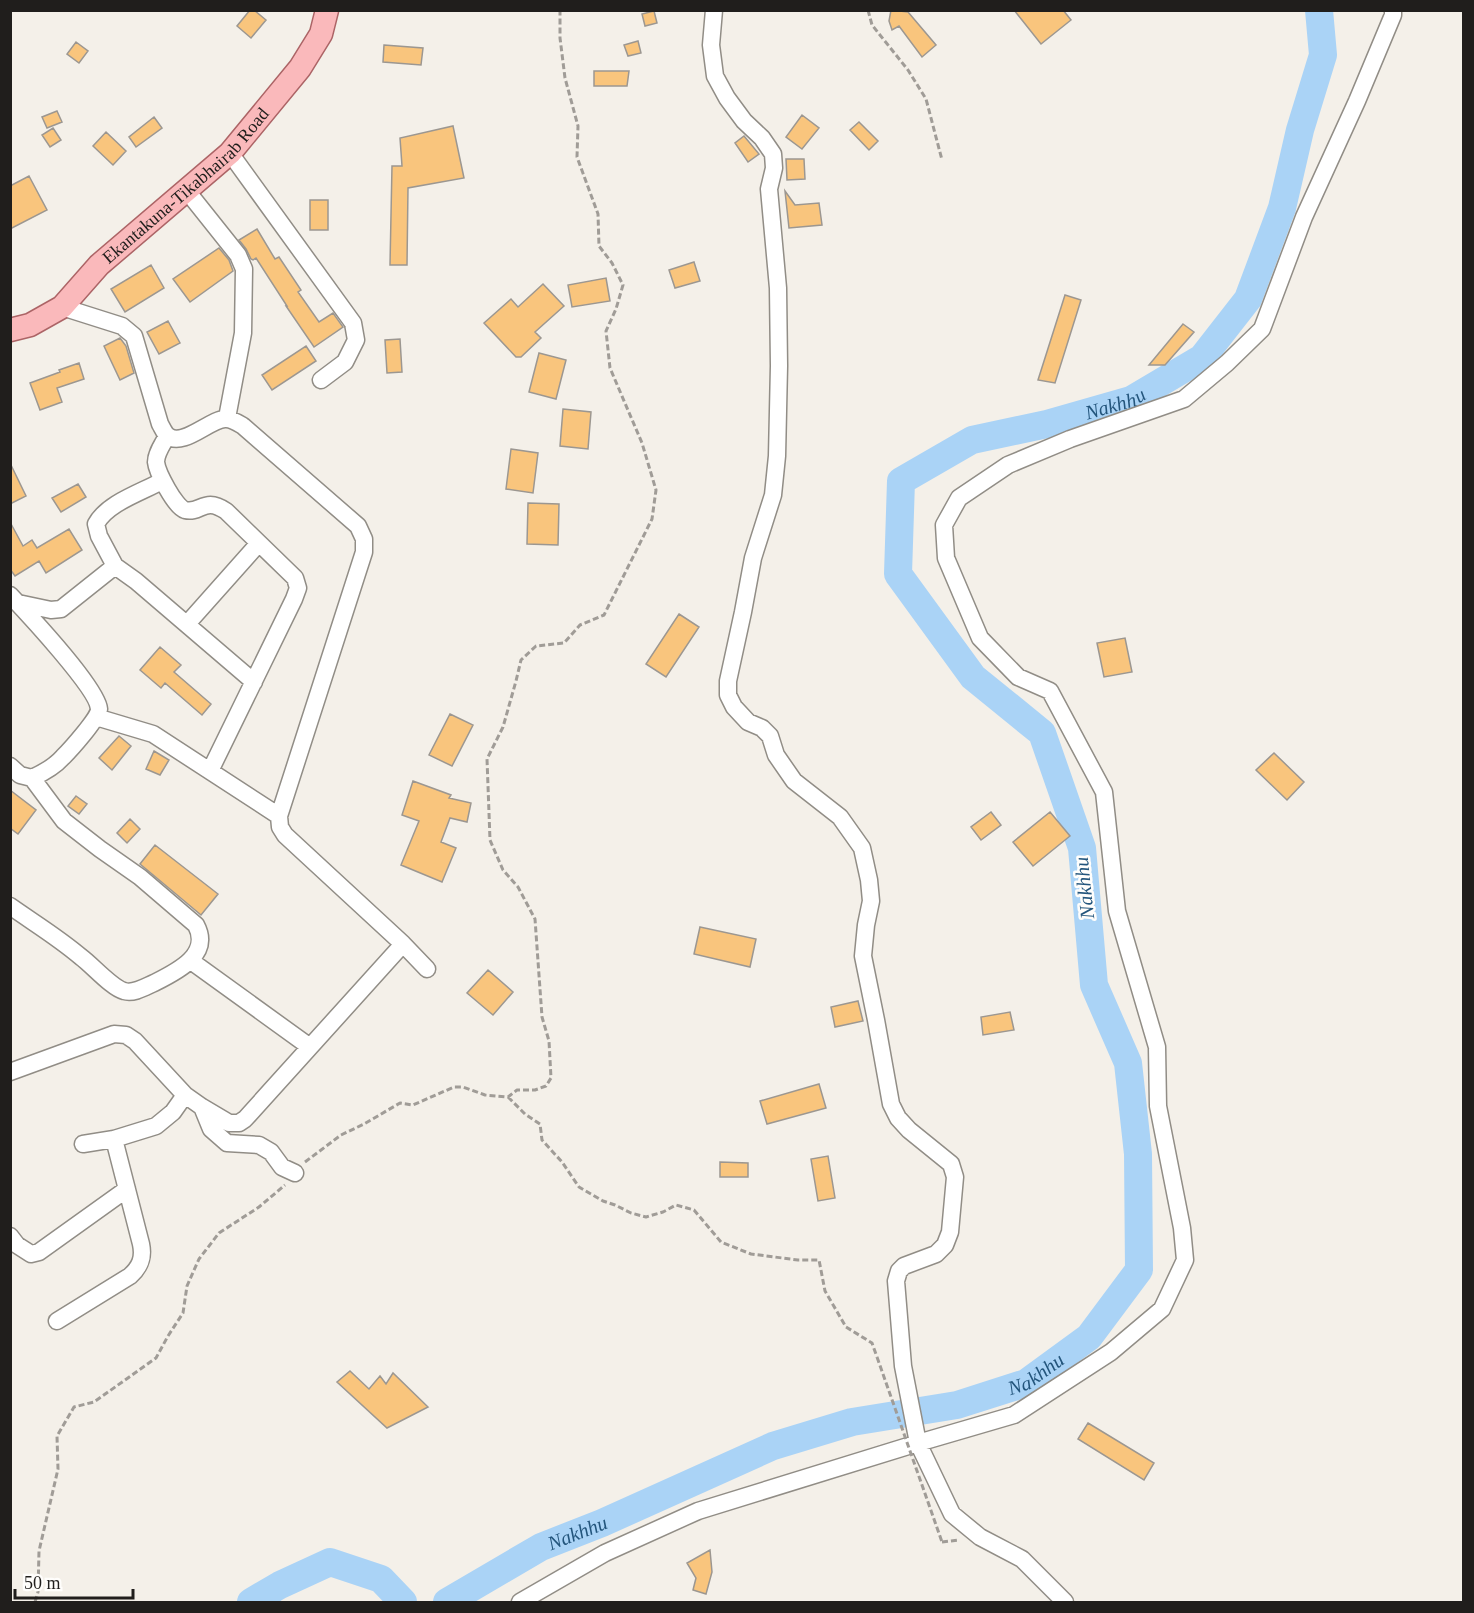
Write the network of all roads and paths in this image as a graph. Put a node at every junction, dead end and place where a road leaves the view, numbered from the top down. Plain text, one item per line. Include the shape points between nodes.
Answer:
1 (327, 10) edge
2 (560, 10) edge
3 (714, 10) edge
4 (867, 10) edge
5 (1393, 10) edge
6 (230, 153) junction
7 (942, 160) dead end
8 (187, 191) junction
9 (62, 307) junction
10 (10, 330) edge
11 (321, 380) dead end
12 (227, 418) junction
13 (167, 436) junction
14 (162, 481) junction
15 (259, 543) junction
16 (115, 566) junction
17 (14, 599) edge
18 (187, 624) junction
19 (254, 682) junction
20 (96, 717) junction
21 (12, 770) edge
22 (210, 771) junction
23 (32, 778) junction
24 (279, 816) junction
25 (10, 906) edge
26 (403, 944) junction
27 (190, 961) junction
28 (428, 969) dead end
29 (310, 1047) junction
30 (10, 1072) edge
31 (185, 1095) junction
32 (508, 1096) junction
33 (202, 1107) junction
34 (114, 1139) junction
35 (83, 1144) dead end
36 (295, 1173) junction
37 (127, 1189) junction
38 (10, 1236) edge
39 (57, 1321) dead end
40 (917, 1438) junction
41 (942, 1542) dead end
42 (35, 1602) edge
43 (520, 1602) edge
44 (1065, 1602) edge

1 - 6 main road, Ekantakuna-Tikabhairab Road via 321,34 300,68
2 - 32 path via 565,78 578,126 577,157 598,214 599,246 623,285 606,331 610,368 642,443 656,490 652,519 604,615 580,625 564,643 536,646 520,660 503,728 487,759 490,840 503,870 518,887 535,919 542,1017 549,1041 551,1078 546,1086 517,1090
3 - 40 street via 711,45 715,75 727,98 772,154 774,168 769,189 778,288 777,456 773,495 753,558 728,695 748,722 770,736 776,754 794,781 840,817 862,848 871,901 863,956 891,1104 909,1130 951,1164 955,1177 950,1232 945,1245 936,1254 904,1266 896,1281 903,1366
4 - 7 path via 872,25 926,99
5 - 40 street via 1304,217 1262,329 1184,399 1008,465 959,498 944,525 946,558 980,638 1018,677 1050,691 1104,792 1117,911 1157,1047 1158,1106 1185,1260 1162,1309 1111,1352 1014,1415
6 - 8 main road, Ekantakuna-Tikabhairab Road
6 - 11 street via 353,323 356,340 345,362
8 - 9 main road, Ekantakuna-Tikabhairab Road via 99,265
8 - 12 street via 238,255 244,269 243,333
9 - 10 main road, Ekantakuna-Tikabhairab Road via 30,325
9 - 13 street via 122,326 134,336
12 - 13 street via 192,435
12 - 24 street via 243,426 358,526 364,539 364,552
13 - 14 street via 157,455
14 - 15 street via 181,508 188,511 217,505
14 - 16 street via 107,509 96,524
15 - 18 street
15 - 19 street via 296,578 298,588
16 - 17 street via 61,609 51,610
16 - 18 street
17 - 20 street via 92,692 99,708
18 - 19 street
19 - 22 street
20 - 22 street via 153,734
20 - 23 street via 62,758
21 - 23 street
22 - 24 street
23 - 27 street via 64,821 140,877 196,925 201,934 200,944
24 - 26 street via 285,835
25 - 27 street via 125,992 134,992 175,973
26 - 28 street
26 - 29 street
27 - 29 street
29 - 33 street via 239,1123 229,1123
30 - 31 street via 114,1034 126,1035
31 - 33 street
31 - 34 street via 156,1126
32 - 36 path via 454,1087 413,1105 400,1103 341,1135
32 - 41 path, bridge via 540,1124 542,1140 579,1187 603,1201 646,1217 676,1204 694,1210 721,1242 752,1254 819,1260 825,1292 846,1327 872,1343
33 - 36 street via 212,1129 227,1143 259,1145 271,1152 282,1167
34 - 35 street
34 - 37 street
36 - 42 path via 259,1207 219,1233 199,1259 187,1286 183,1314 156,1358 94,1402 75,1407 57,1436 58,1469 39,1551
37 - 38 street via 39,1252 31,1254
37 - 39 street via 142,1252 137,1269
40 - 43 street via 699,1511 605,1553
40 - 44 street via 952,1514 980,1537 1022,1559

